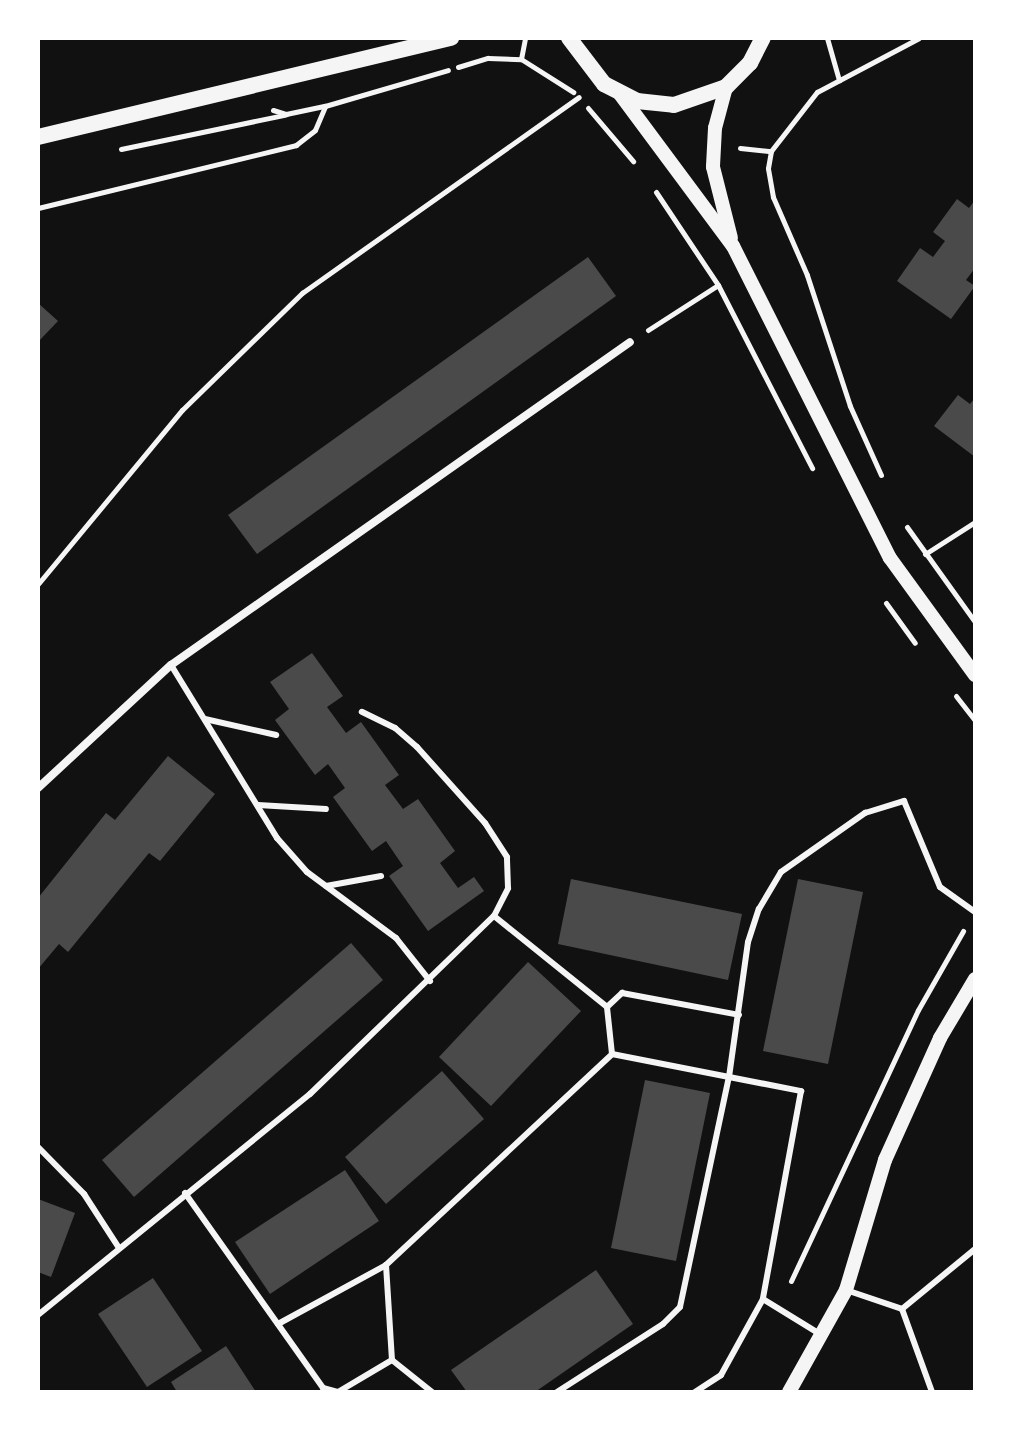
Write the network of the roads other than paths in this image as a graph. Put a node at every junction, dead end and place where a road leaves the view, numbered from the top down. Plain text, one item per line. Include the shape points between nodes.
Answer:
1 (410, 38) edge
2 (451, 38) edge
3 (774, 38) edge
4 (566, 39) edge
5 (761, 43) edge
6 (389, 50) junction
7 (726, 87) junction
8 (620, 94) junction
9 (38, 137) edge
10 (733, 246) junction
11 (630, 342) road end
12 (171, 665) junction
13 (975, 675) edge
14 (362, 712) dead end
15 (205, 719) junction
16 (276, 735) dead end
17 (38, 788) edge
18 (258, 805) junction
19 (326, 809) dead end
20 (381, 876) dead end
21 (326, 886) junction
22 (974, 912) edge
23 (494, 916) junction
24 (975, 979) edge
25 (430, 981) junction
26 (607, 1007) junction
27 (739, 1015) junction
28 (612, 1054) junction
29 (729, 1077) junction
30 (38, 1147) edge
31 (185, 1193) junction
32 (119, 1248) junction
33 (975, 1249) edge
34 (386, 1265) junction
35 (846, 1290) junction
36 (763, 1299) junction
37 (902, 1309) junction
38 (38, 1315) edge
39 (278, 1324) junction
40 (821, 1334) junction
41 (392, 1360) junction
42 (338, 1392) edge
43 (432, 1392) edge
44 (557, 1392) edge
45 (695, 1392) edge
46 (789, 1392) edge
47 (932, 1392) edge

1 - 6 main road
2 - 6 main road
3 - 5 main road
4 - 8 main road via 591,72
5 - 7 main road
6 - 9 main road via 231,94
7 - 8 main road via 674,105
7 - 10 street via 715,128 713,167
8 - 10 street
10 - 13 street via 890,558
11 - 12 street
12 - 15 lane
12 - 17 street
14 - 23 lane via 395,728 417,747 485,823 507,857 508,888
15 - 16 lane
15 - 18 lane
18 - 19 lane
18 - 21 lane via 277,838
20 - 21 lane
21 - 25 lane via 396,938
22 - 27 lane via 940,887 904,801 865,813 781,872 759,909 748,942
23 - 25 lane
23 - 26 lane
24 - 35 street via 940,1038 885,1160
25 - 31 lane via 310,1094
26 - 27 lane via 622,993
26 - 28 lane
27 - 29 lane
28 - 29 lane
28 - 34 lane
29 - 36 lane via 801,1091
29 - 44 lane via 680,1307 663,1324
30 - 32 lane via 84,1194
31 - 32 lane
31 - 39 lane
32 - 38 lane
33 - 37 lane
34 - 39 lane
34 - 41 lane
35 - 37 lane
35 - 40 street
36 - 40 lane
36 - 45 lane via 721,1375
37 - 47 lane
39 - 42 lane via 323,1388
40 - 46 street
41 - 42 lane
41 - 43 lane

